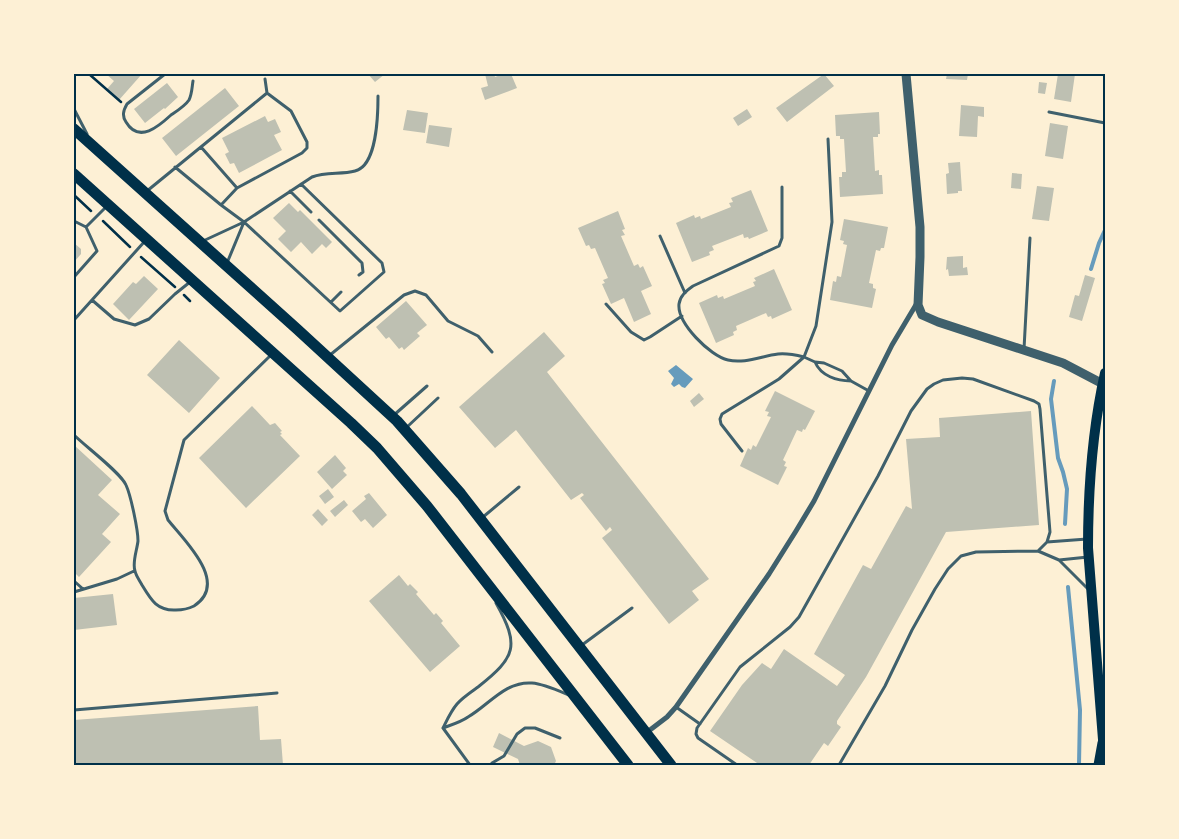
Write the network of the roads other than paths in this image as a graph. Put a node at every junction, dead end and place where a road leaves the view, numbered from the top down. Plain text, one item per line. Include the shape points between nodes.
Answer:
1 (165, 74) edge
2 (906, 74) edge
3 (265, 79) dead end
4 (193, 81) dead end
5 (267, 94) junction
6 (378, 96) dead end
7 (74, 109) edge
8 (1048, 112) dead end
9 (1105, 122) edge
10 (74, 129) edge
11 (828, 140) dead end
12 (201, 147) junction
13 (95, 148) junction
14 (175, 167) junction
15 (74, 174) edge
16 (301, 184) junction
17 (782, 187) dead end
18 (237, 188) junction
19 (290, 191) junction
20 (145, 193) junction
21 (109, 205) junction
22 (221, 205) junction
23 (311, 212) dead end
24 (319, 220) dead end
25 (74, 221) edge
26 (244, 222) junction
27 (86, 227) junction
28 (660, 236) dead end
29 (1030, 238) dead end
30 (147, 239) junction
31 (200, 242) junction
32 (226, 265) junction
33 (359, 275) dead end
34 (74, 277) edge
35 (192, 280) junction
36 (341, 292) dead end
37 (685, 293) junction
38 (92, 300) junction
39 (331, 302) junction
40 (917, 303) junction
41 (606, 304) dead end
42 (682, 316) junction
43 (74, 320) edge
44 (1024, 350) junction
45 (492, 352) dead end
46 (273, 354) junction
47 (328, 357) junction
48 (804, 357) junction
49 (815, 362) junction
50 (1105, 373) edge
51 (851, 381) junction
52 (1104, 384) edge
53 (427, 386) dead end
54 (868, 391) junction
55 (438, 398) dead end
56 (392, 416) junction
57 (404, 429) junction
58 (74, 435) edge
59 (742, 451) dead end
60 (520, 487) dead end
61 (481, 519) junction
62 (1088, 539) junction
63 (1047, 542) junction
64 (1038, 551) junction
65 (1088, 556) junction
66 (1058, 560) junction
67 (475, 568) junction
68 (134, 570) junction
69 (74, 581) edge
70 (83, 590) junction
71 (74, 592) edge
72 (1091, 592) junction
73 (632, 608) dead end
74 (580, 648) junction
75 (1101, 658) edge
76 (1101, 676) edge
77 (277, 693) dead end
78 (575, 697) junction
79 (676, 707) junction
80 (74, 710) edge
81 (700, 724) junction
82 (443, 728) junction
83 (646, 733) junction
84 (560, 738) dead end
85 (1103, 743) junction
86 (492, 763) dead end
87 (470, 765) edge
88 (628, 765) edge
89 (671, 765) edge
90 (737, 765) edge
91 (839, 765) edge
92 (1099, 765) edge
93 (1105, 765) edge

1 - 4 lane via 126,104 124,118 132,130 143,133 156,128 187,102
2 - 40 street via 920,227
3 - 5 lane
5 - 12 lane
5 - 18 lane via 291,111 307,148
6 - 16 lane via 372,152 365,166 353,172 320,173
7 - 13 lane
8 - 9 lane
10 - 13 highway
11 - 48 lane via 832,222 816,326
12 - 14 lane
12 - 18 lane
13 - 20 highway
14 - 20 lane
14 - 22 lane
15 - 21 highway
16 - 19 lane
16 - 39 lane via 382,263 384,272 340,311
17 - 37 lane via 782,238 779,246 692,286
18 - 22 lane
19 - 23 lane
19 - 26 lane
20 - 31 highway
21 - 27 lane
21 - 30 highway
22 - 26 lane
24 - 33 lane via 362,263 363,272
25 - 27 lane
26 - 31 lane
26 - 32 lane
26 - 39 lane
27 - 34 lane via 97,251
28 - 37 lane
29 - 44 lane
30 - 35 highway
30 - 38 lane
31 - 32 highway
32 - 47 highway
35 - 38 lane via 149,319 134,325 114,319
35 - 46 highway
36 - 39 lane
37 - 42 lane via 679,303
38 - 43 lane
40 - 44 street via 926,317
40 - 54 street
41 - 42 lane via 631,332 644,340
42 - 48 lane via 697,340 725,360 783,354
44 - 52 street via 1067,364
45 - 47 lane via 478,336 447,320 426,295 415,291 404,295
46 - 67 highway via 377,448
46 - 68 lane via 184,440 165,511 168,520 204,568 208,583 203,597 194,606 183,610 163,609 153,602
47 - 56 highway
48 - 49 lane
48 - 59 lane via 779,379 722,414 721,424
49 - 51 lane via 824,362 842,371
49 - 51 lane via 822,372 838,380
50 - 52 main road
51 - 54 lane
52 - 62 main road via 1090,460
53 - 56 lane
54 - 79 street via 796,531
55 - 57 lane
56 - 57 highway
57 - 61 highway
58 - 68 lane via 122,478 127,487 138,539
60 - 61 lane
61 - 74 highway
62 - 63 lane
62 - 65 main road
63 - 64 lane
63 - 81 lane via 1050,532 1038,404 973,379 953,378 934,384 911,411 799,617 740,667
64 - 66 lane
64 - 91 lane via 968,553 955,562 935,588 885,686
65 - 66 lane
65 - 72 main road
66 - 72 lane
67 - 78 highway
67 - 82 lane via 508,624 512,640 498,671 457,704
68 - 70 lane
69 - 70 lane
70 - 71 lane
72 - 75 main road
73 - 74 lane
74 - 83 highway
75 - 76 main road
76 - 85 main road
77 - 80 lane
78 - 82 lane via 537,684 516,685 468,717
78 - 88 highway
79 - 81 lane
79 - 83 street
81 - 90 lane via 696,731 698,738
82 - 87 lane
83 - 89 highway
84 - 86 lane via 535,728 525,728 517,734 505,755
85 - 92 highway
85 - 93 main road

